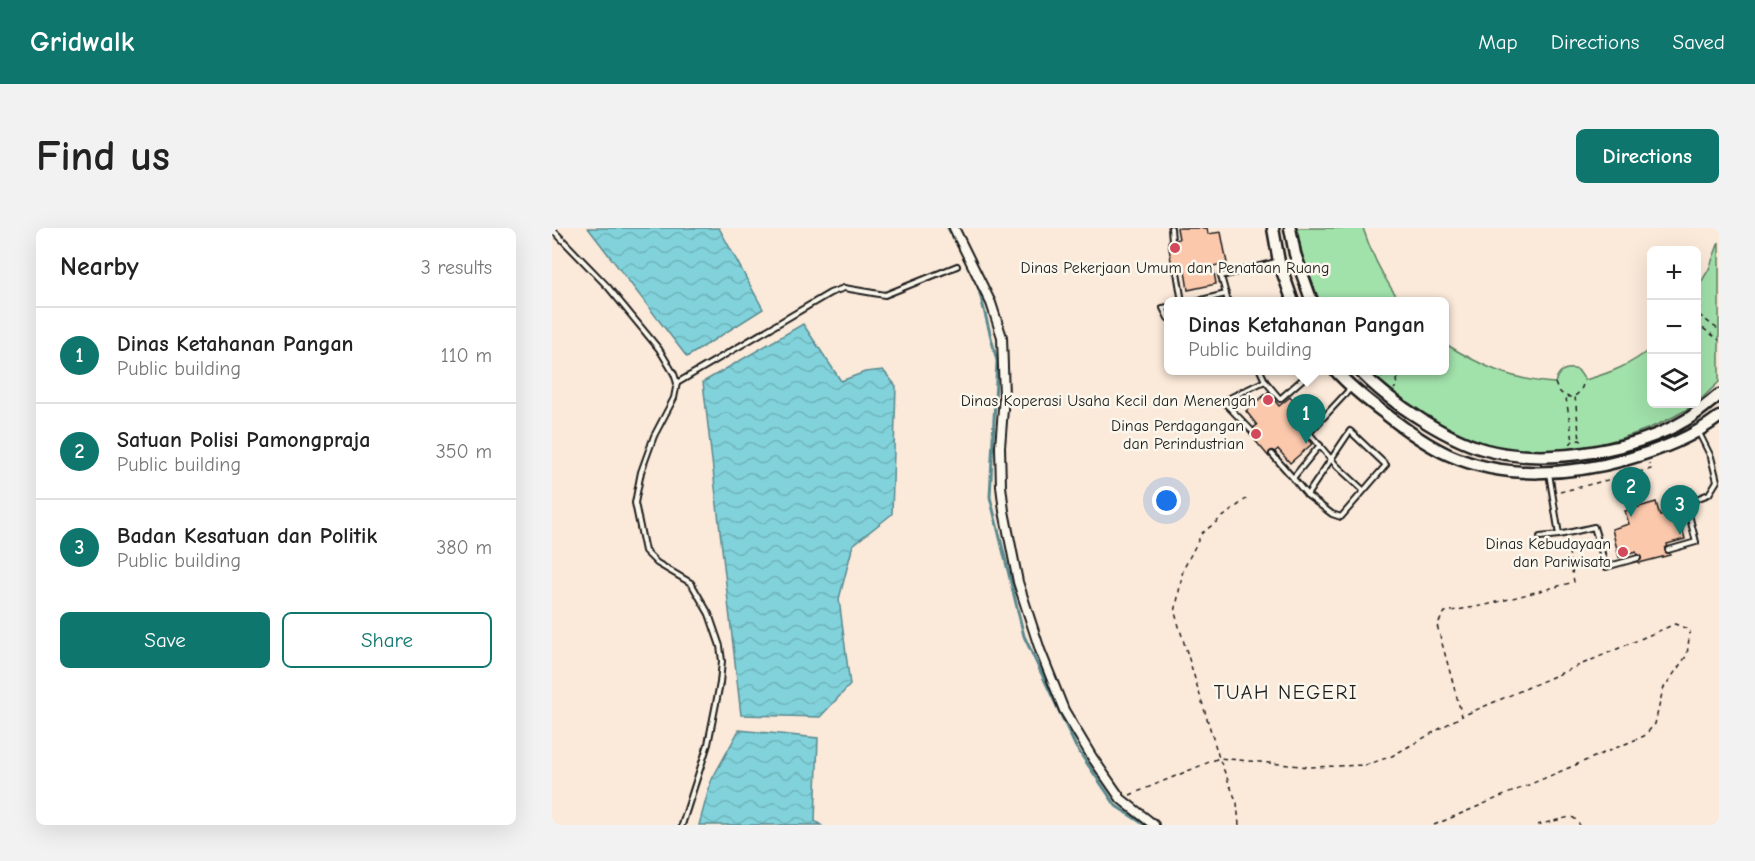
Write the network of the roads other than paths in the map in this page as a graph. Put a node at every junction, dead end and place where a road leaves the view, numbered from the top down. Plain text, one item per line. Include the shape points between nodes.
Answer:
1 (954, 228) edge
2 (1171, 228) edge
3 (1273, 228) edge
4 (1290, 228) edge
5 (552, 229) edge
6 (1172, 241) dead end
7 (1295, 254) junction
8 (1279, 262) junction
9 (957, 266) dead end
10 (1177, 272) dead end
11 (1226, 294) junction
12 (1181, 297) edge
13 (1214, 297) edge
14 (1227, 297) edge
15 (1291, 297) edge
16 (1310, 297) edge
17 (1262, 375) edge
18 (1307, 375) edge
19 (1339, 375) edge
20 (1360, 375) edge
21 (1364, 375) edge
22 (1265, 381) junction
23 (677, 383) junction
24 (1351, 388) junction
25 (1719, 394) edge
26 (1719, 417) edge
27 (1251, 430) dead end
28 (1699, 432) junction
29 (1641, 439) junction
30 (1320, 445) junction
31 (1600, 450) junction
32 (1647, 453) junction
33 (1272, 454) dead end
34 (1331, 459) junction
35 (1603, 466) junction
36 (1549, 473) junction
37 (1293, 478) junction
38 (1363, 490) junction
39 (1307, 495) junction
40 (1559, 535) junction
41 (1540, 537) dead end
42 (1668, 550) dead end
43 (1638, 558) dead end
44 (682, 825) edge
45 (1154, 825) edge

1 - 45 street via 991,303 1002,337 1004,511 1018,582 1040,650 1064,710 1092,757 1121,799
2 - 6 lane
3 - 8 street
4 - 7 street
5 - 23 lane via 615,295 659,350
7 - 8 street
7 - 16 street
8 - 11 lane via 1221,276
8 - 15 street
9 - 23 lane via 885,295 844,288 830,293
10 - 12 lane
11 - 13 lane
11 - 14 lane
17 - 22 lane
18 - 22 lane via 1280,399
19 - 24 street
20 - 24 street
21 - 31 street via 1389,396 1458,439 1495,452 1570,456
22 - 27 lane via 1223,401
23 - 44 lane via 641,472 635,502 645,551 691,583 709,614 720,646 720,682 708,744
24 - 30 lane via 1309,433
24 - 36 street via 1404,429 1449,455 1499,470
25 - 29 street via 1687,420
26 - 28 street
28 - 32 street
28 - 42 lane via 1717,481 1709,495 1686,503 1696,542
29 - 31 street
29 - 32 street
30 - 34 lane
30 - 37 lane
31 - 35 street
32 - 35 street
33 - 37 lane
34 - 38 lane
34 - 38 lane via 1350,431 1386,465
34 - 39 lane
35 - 36 street
36 - 40 lane
37 - 39 lane
38 - 39 lane via 1341,517
40 - 41 lane
40 - 43 lane via 1594,527 1606,567

